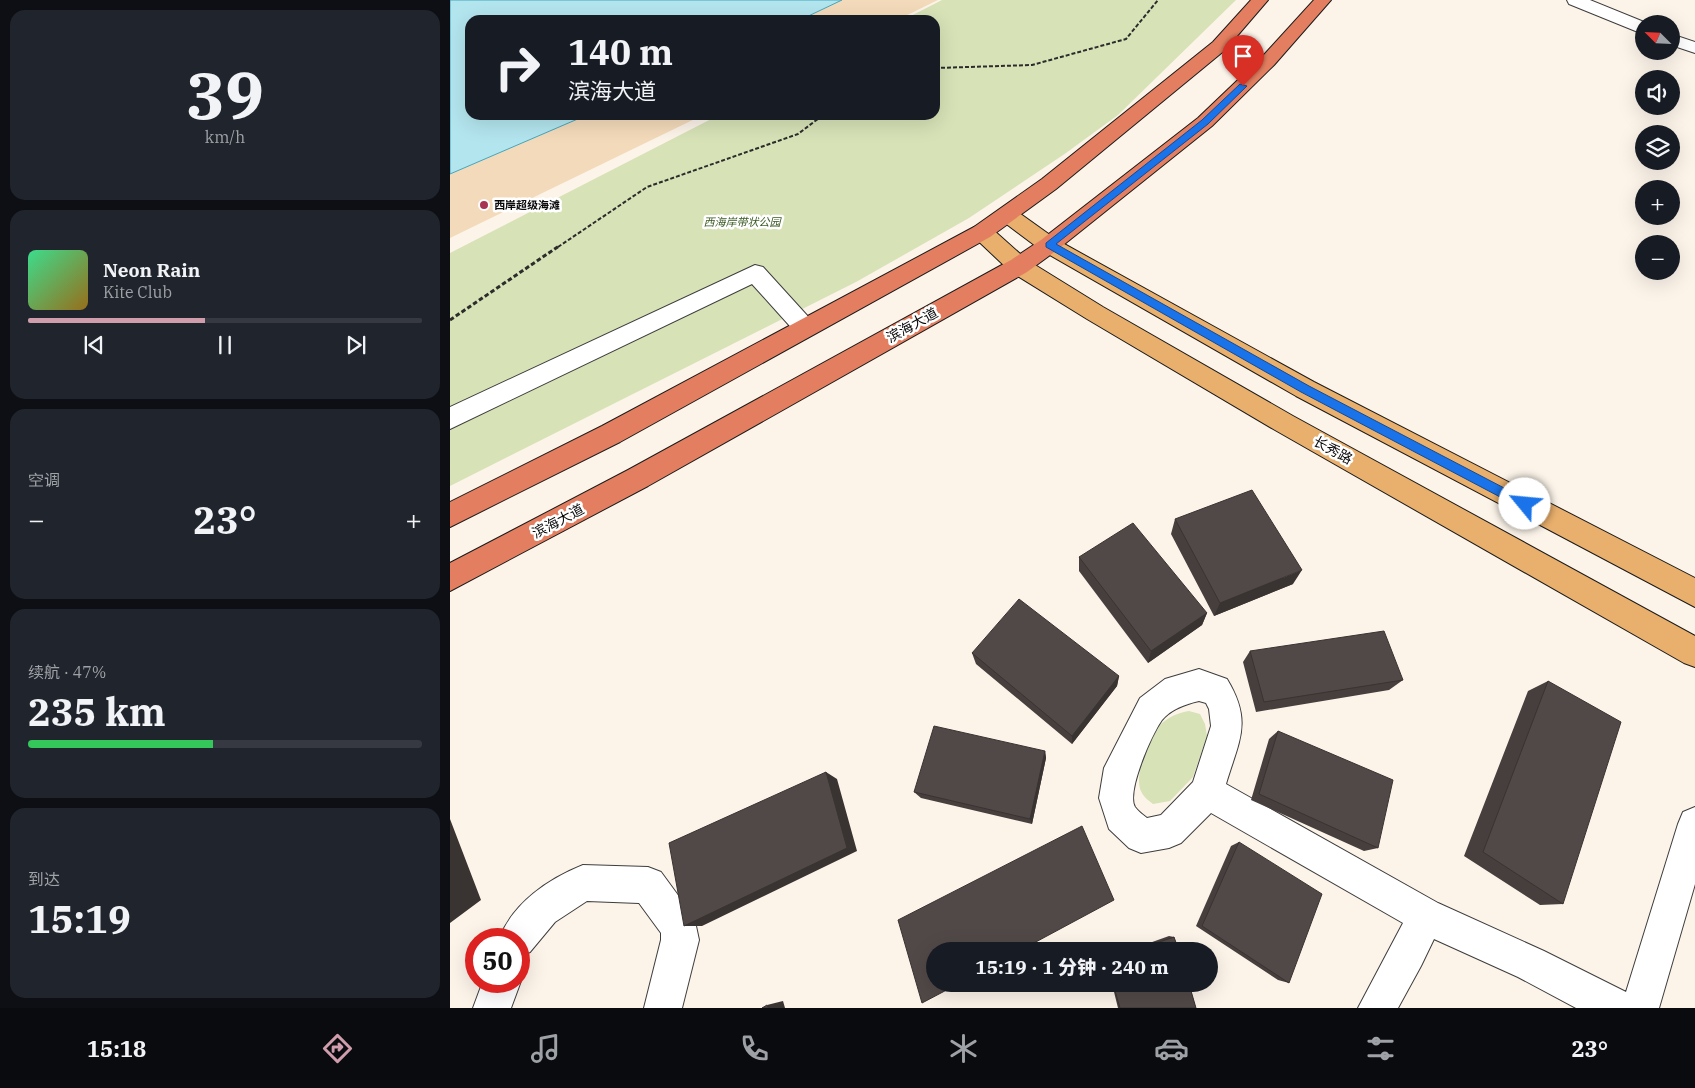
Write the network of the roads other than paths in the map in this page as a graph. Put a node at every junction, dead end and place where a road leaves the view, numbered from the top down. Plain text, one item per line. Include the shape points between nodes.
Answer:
1 (1260, 0) edge
2 (1323, 0) edge
3 (1575, 0) edge
4 (1635, 24) edge
5 (1680, 42) edge
6 (1695, 48) edge
7 (1008, 215) junction
8 (982, 232) junction
9 (1050, 245) junction
10 (1019, 266) junction
11 (805, 328) junction
12 (450, 419) edge
13 (450, 515) edge
14 (450, 578) edge
15 (1695, 594) edge
16 (1695, 652) edge
17 (1207, 792) dead end
18 (1695, 824) edge
19 (1425, 916) junction
20 (526, 928) edge
21 (498, 993) edge
22 (492, 1008) edge
23 (663, 1008) edge
24 (1377, 1008) edge
25 (1616, 1008) edge
26 (1640, 1008) edge

1 - 7 highway via 1219,46
2 - 9 highway, 滨海大道 via 1268,62 1205,122
3 - 4 street
5 - 6 street
7 - 8 highway
7 - 9 main road
8 - 10 main road, 长秀路
8 - 11 highway
9 - 10 highway, 滨海大道
9 - 15 main road via 1305,389
10 - 14 highway, 滨海大道 via 638,478
10 - 16 main road, 长秀路 via 1284,423
11 - 12 street via 755,273
11 - 13 highway via 611,434
17 - 19 street
18 - 26 street
19 - 24 street
19 - 25 street via 1531,964
20 - 23 street via 542,909 583,883 648,885 678,926 680,940
21 - 22 street

